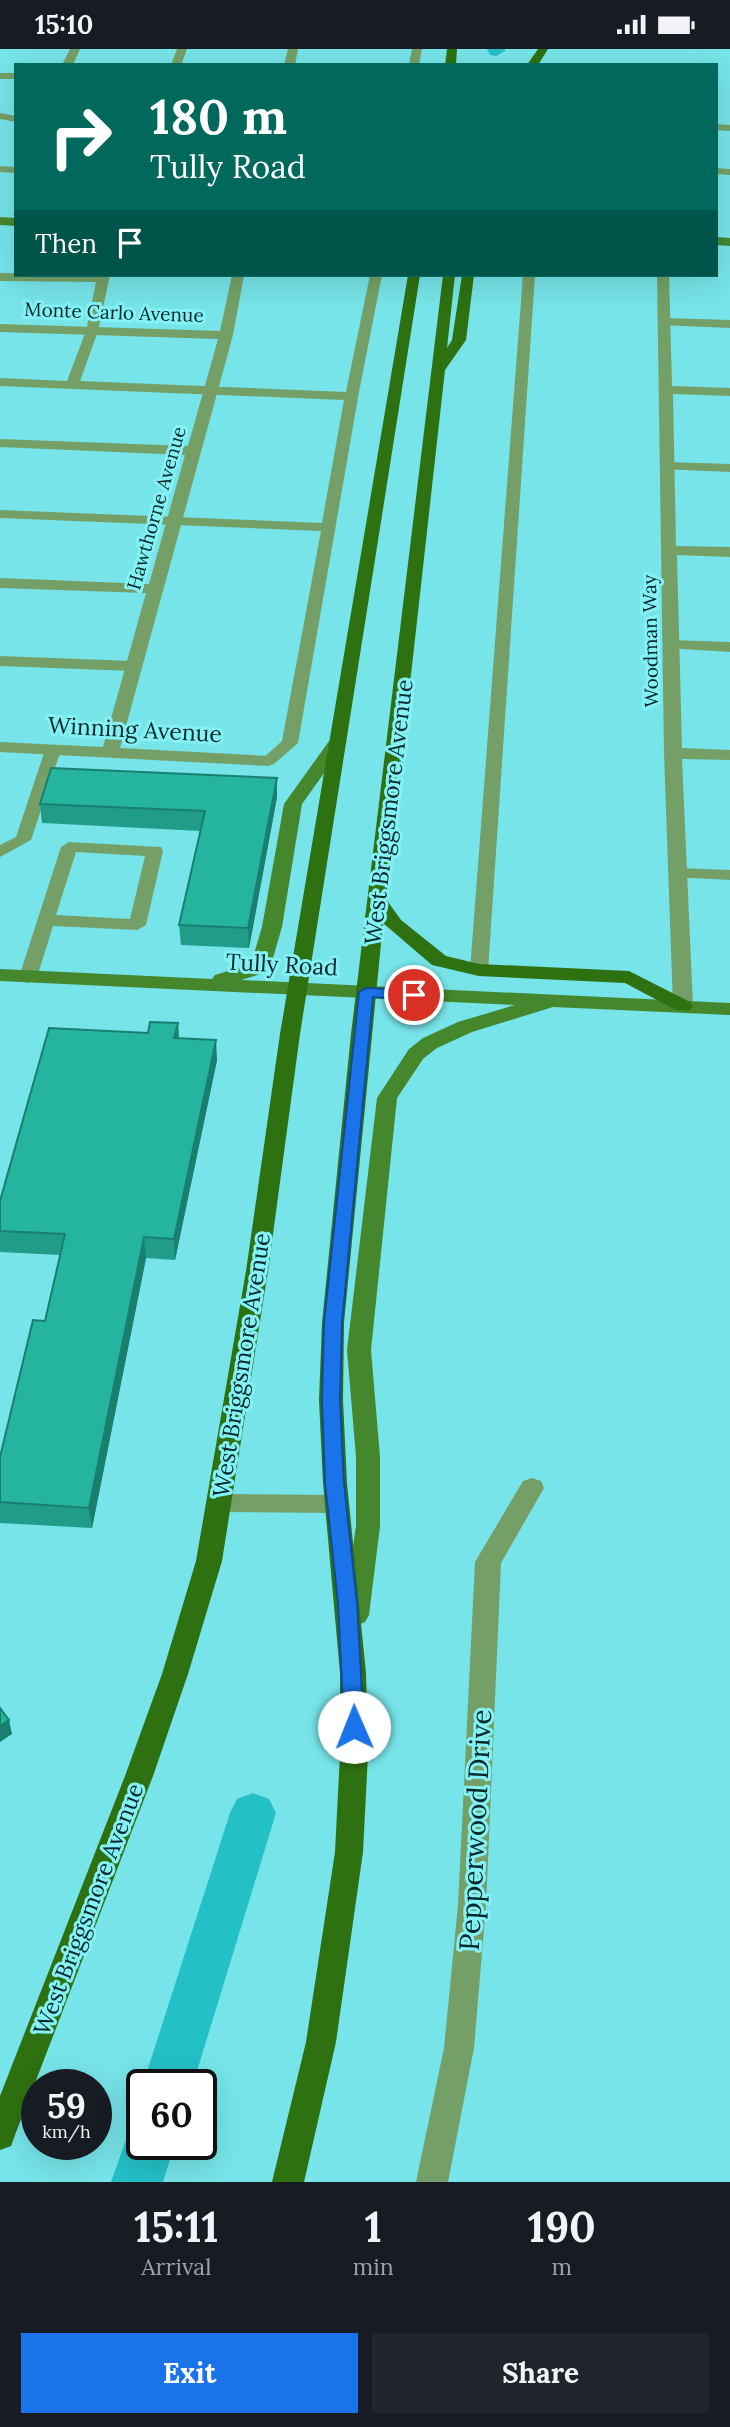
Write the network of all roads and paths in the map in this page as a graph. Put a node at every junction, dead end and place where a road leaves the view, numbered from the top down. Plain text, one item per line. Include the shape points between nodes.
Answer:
1 (0, 277) edge
2 (103, 277) edge
3 (238, 277) edge
4 (376, 277) edge
5 (414, 277) edge
6 (449, 277) edge
7 (468, 277) edge
8 (529, 277) edge
9 (663, 277) edge
10 (664, 322) junction
11 (730, 324) edge
12 (0, 328) edge
13 (92, 331) junction
14 (226, 335) junction
15 (439, 372) junction
16 (0, 382) edge
17 (72, 385) junction
18 (664, 390) junction
19 (211, 391) junction
20 (730, 392) edge
21 (349, 396) junction
22 (0, 443) edge
23 (194, 451) junction
24 (667, 466) junction
25 (730, 468) edge
26 (0, 514) edge
27 (175, 521) junction
28 (329, 527) junction
29 (670, 550) junction
30 (730, 552) edge
31 (0, 583) edge
32 (155, 589) junction
33 (671, 645) junction
34 (730, 647) edge
35 (0, 661) edge
36 (132, 666) junction
37 (338, 741) junction
38 (0, 747) edge
39 (53, 750) junction
40 (110, 753) junction
41 (673, 753) junction
42 (730, 755) edge
43 (268, 761) joint
44 (0, 852) edge
45 (677, 873) junction
46 (730, 875) edge
47 (377, 899) junction
48 (45, 920) junction
49 (479, 970) junction
50 (0, 975) edge
51 (28, 977) junction
52 (176, 984) junction
53 (297, 989) junction
54 (366, 992) junction
55 (551, 1001) junction
56 (683, 1006) junction
57 (730, 1009) edge
58 (532, 1488) dead end
59 (219, 1503) junction
60 (337, 1504) junction
61 (353, 1673) junction
62 (0, 2135) edge
63 (288, 2182) edge
64 (432, 2182) edge

1 - 2 lane
2 - 13 lane
3 - 14 street, Hawthorne Avenue
4 - 21 lane
5 - 37 main road, West Briggsmore Avenue
6 - 15 main road, West Briggsmore Avenue
7 - 15 main road via 458,340
8 - 49 lane
9 - 10 street, Woodman Way
10 - 11 lane
10 - 18 street, Woodman Way
12 - 13 street, Monte Carlo Avenue
13 - 14 street, Monte Carlo Avenue
13 - 17 lane
14 - 19 street, Hawthorne Avenue
15 - 47 main road, West Briggsmore Avenue
16 - 17 lane
17 - 19 lane
18 - 20 street
18 - 24 street, Woodman Way
19 - 21 lane
19 - 23 street, Hawthorne Avenue
21 - 28 lane
22 - 23 street
23 - 27 street, Hawthorne Avenue
24 - 25 lane
24 - 29 street, Woodman Way
26 - 27 lane
27 - 28 lane
27 - 32 street, Hawthorne Avenue
28 - 43 lane via 290,743
29 - 30 street
29 - 33 street, Woodman Way
31 - 32 street
32 - 36 street, Hawthorne Avenue
33 - 34 lane
33 - 41 street, Woodman Way
35 - 36 lane
36 - 40 street, Hawthorne Avenue
37 - 52 main road via 293,804 272,927 260,968 232,977
37 - 53 main road, West Briggsmore Avenue
38 - 39 street, Winning Avenue
39 - 40 street, Winning Avenue
39 - 44 lane via 23,840
40 - 43 street, Winning Avenue
41 - 42 street
41 - 45 street, Woodman Way
45 - 46 lane
45 - 56 street, Woodman Way
47 - 49 main road via 394,924 439,961
47 - 54 main road, West Briggsmore Avenue
48 - 48 lane via 69,846 155,851 137,925
48 - 51 lane
49 - 56 main road via 629,977
50 - 51 main road, Tully Road
51 - 52 main road, Tully Road
52 - 53 main road, Tully Road
53 - 54 main road, Tully Road
53 - 59 main road, West Briggsmore Avenue
54 - 55 main road, Tully Road
54 - 60 main road, West Briggsmore Avenue via 333,1323 331,1400
55 - 56 main road, Tully Road
55 - 61 main road via 465,1027 430,1043 408,1065 387,1098 359,1350 368,1457 368,1526 358,1587
56 - 57 main road, Tully Road
58 - 64 street, Pepperwood Drive via 488,1562 472,1905 459,2048
59 - 60 lane
59 - 62 main road, West Briggsmore Avenue via 209,1561 175,1674
60 - 61 main road, West Briggsmore Avenue
61 - 63 main road, West Briggsmore Avenue via 349,1852 338,1939 321,2042

